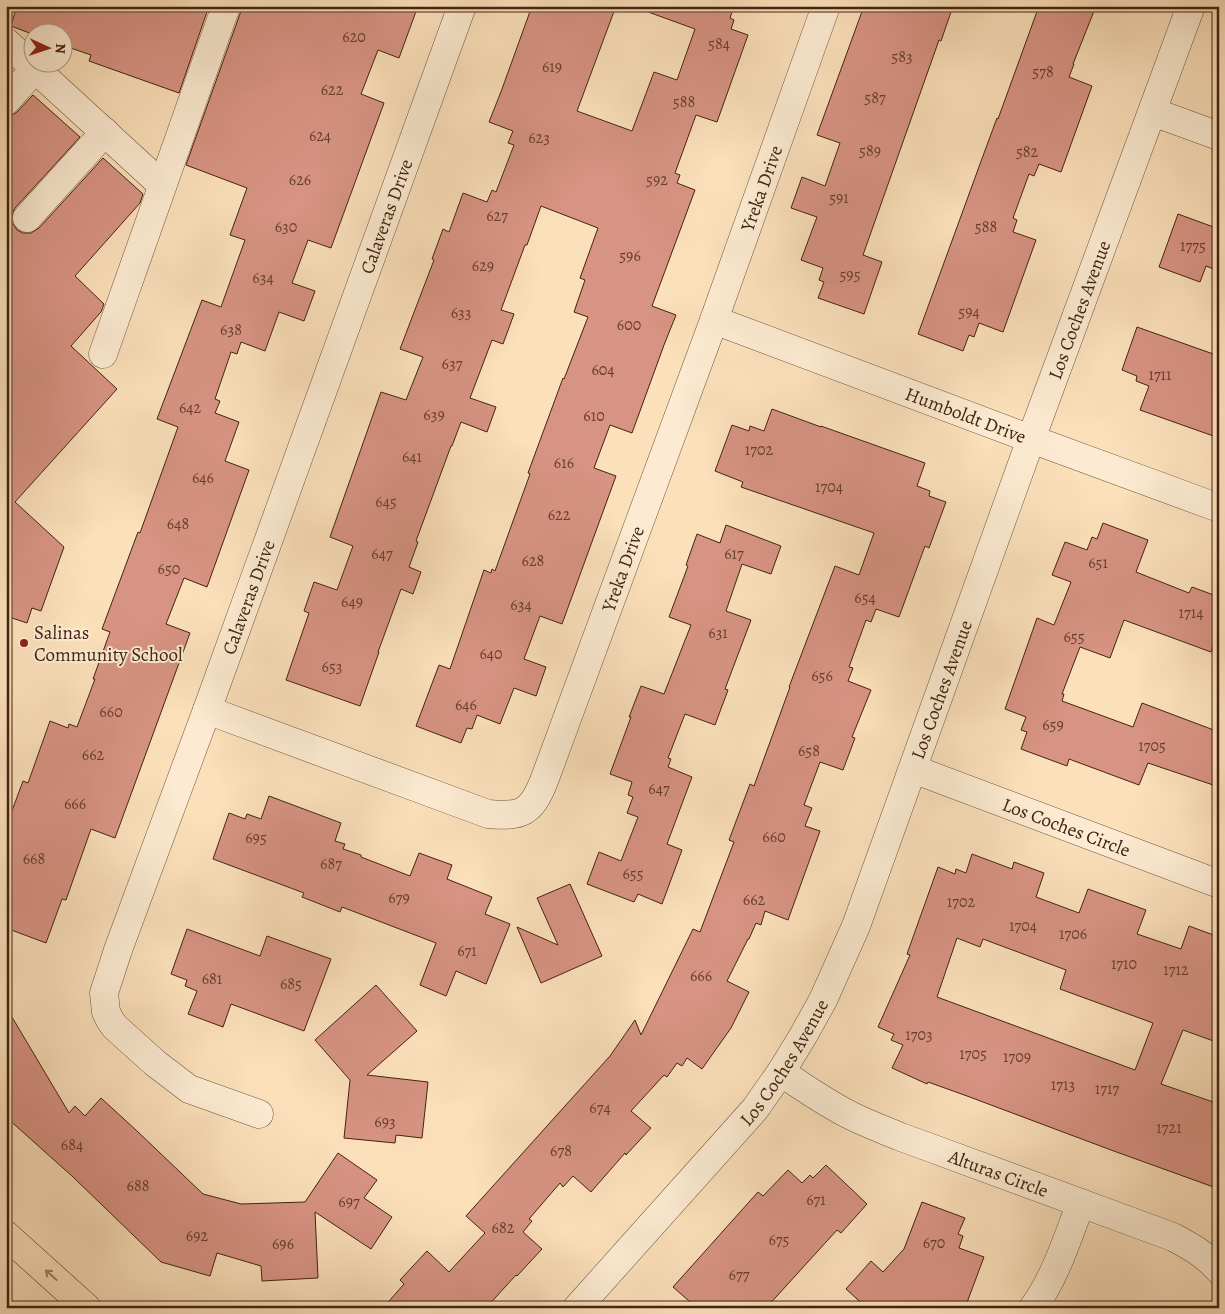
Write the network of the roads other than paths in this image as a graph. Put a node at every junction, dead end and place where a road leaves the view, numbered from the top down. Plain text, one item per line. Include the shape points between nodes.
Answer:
1 (226, 6) edge
2 (462, 6) edge
3 (826, 6) edge
4 (1191, 6) edge
5 (6, 42) edge
6 (22, 56) edge
7 (33, 72) edge
8 (39, 72) edge
9 (6, 101) edge
10 (1153, 112) junction
11 (104, 132) junction
12 (1219, 136) edge
13 (162, 185) junction
14 (27, 218) dead end
15 (714, 320) junction
16 (103, 354) dead end
17 (1030, 439) junction
18 (1219, 508) edge
19 (207, 710) junction
20 (913, 769) junction
21 (1219, 884) edge
22 (781, 1072) junction
23 (259, 1114) dead end
24 (1081, 1203) junction
25 (6, 1234) edge
26 (1219, 1270) edge
27 (87, 1308) edge
28 (577, 1308) edge
29 (1033, 1308) edge

1 - 13 street
2 - 19 street, Calaveras Drive
3 - 15 street, Yreka Drive
4 - 10 street, Los Coches Avenue
5 - 6 street
7 - 9 street
8 - 11 street
10 - 12 street
10 - 17 street, Los Coches Avenue
11 - 13 street
11 - 14 street
13 - 16 street
15 - 17 street, Humboldt Drive
15 - 19 street, Yreka Drive via 544,781 532,805 514,815 488,814
17 - 18 street, Humboldt Drive
17 - 20 street, Los Coches Avenue
19 - 23 street, Calaveras Drive via 118,950 104,1002 115,1027 189,1089
20 - 21 street, Los Coches Circle
20 - 22 street, Los Coches Avenue via 841,962
22 - 24 street, Alturas Circle via 822,1100 867,1123
22 - 28 street, Los Coches Avenue via 736,1131
24 - 26 street, Alturas Circle via 1173,1237 1210,1260
24 - 29 street via 1055,1271
27 -> 25 main road

